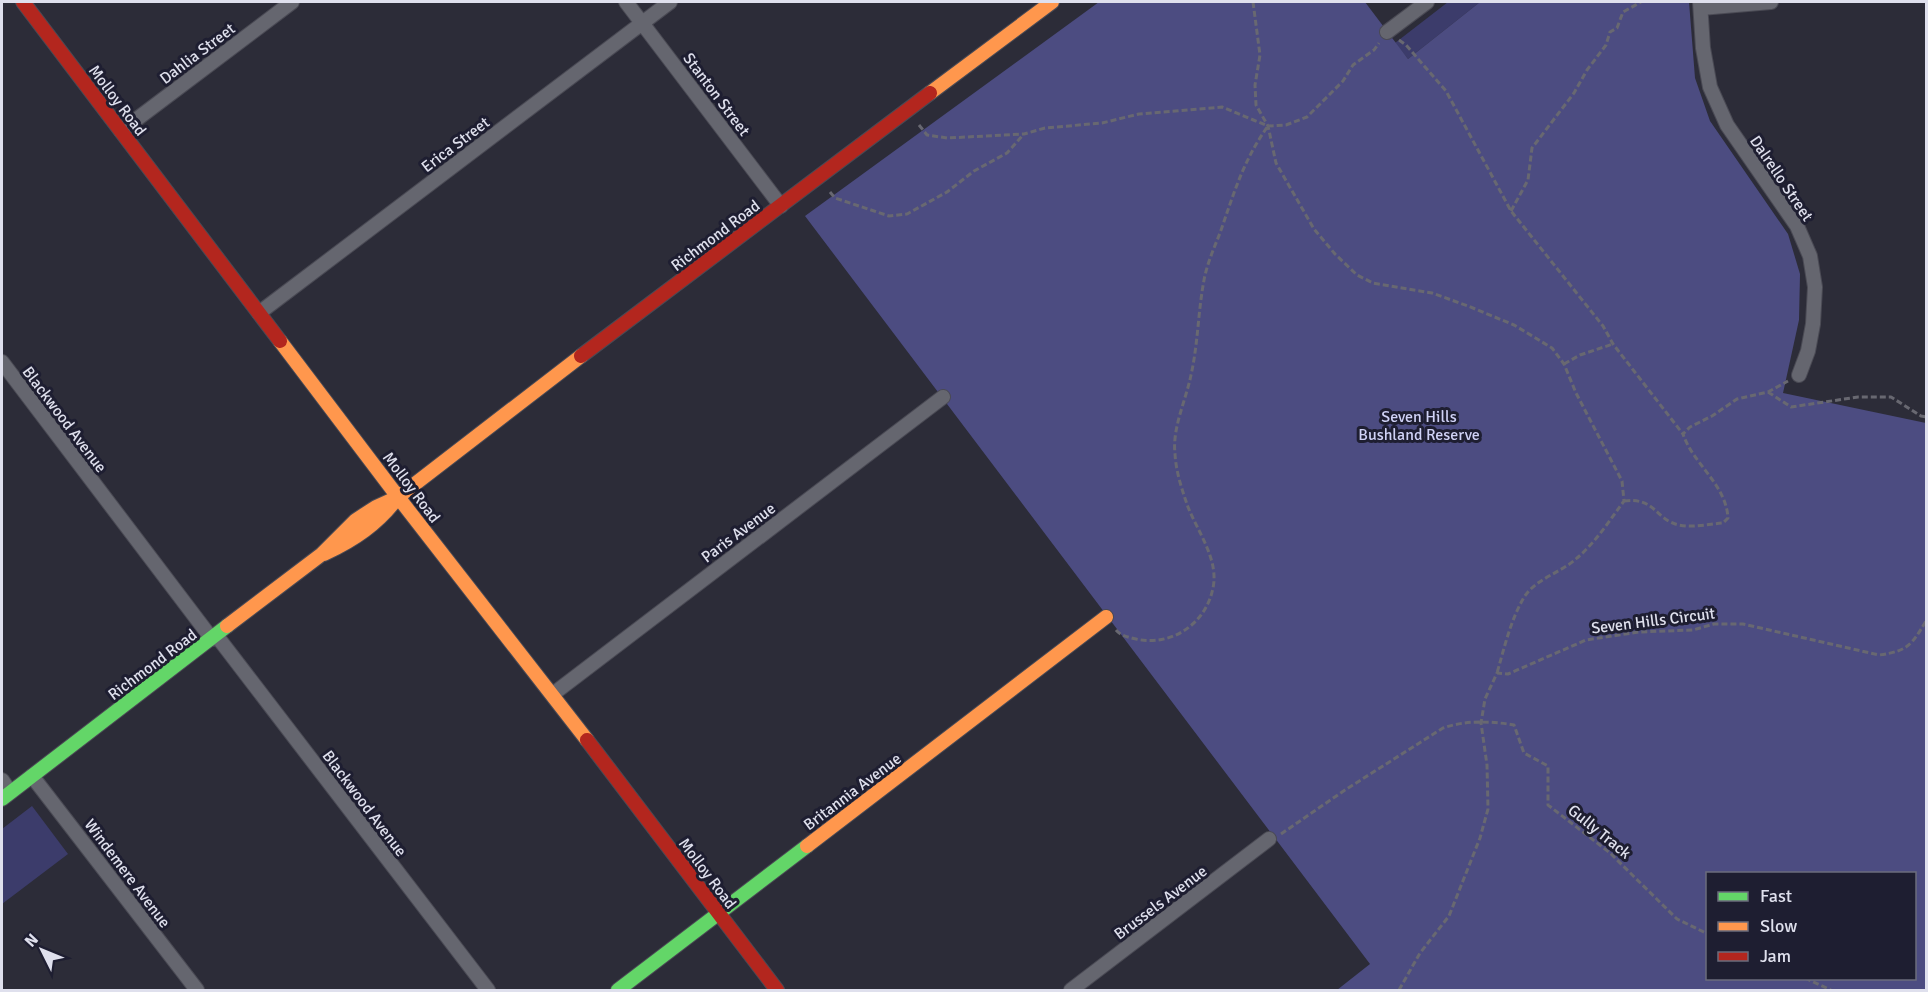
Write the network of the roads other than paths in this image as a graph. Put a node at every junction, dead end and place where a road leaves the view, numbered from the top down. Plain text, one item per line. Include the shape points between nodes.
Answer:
1 (22, 2) edge
2 (292, 2) edge
3 (626, 2) edge
4 (670, 2) edge
5 (1052, 2) edge
6 (1427, 2) edge
7 (1771, 2) edge
8 (1701, 5) edge
9 (642, 23) junction
10 (1387, 32) road end
11 (122, 131) junction
12 (781, 206) junction
13 (259, 313) junction
14 (2, 362) edge
15 (1799, 375) road end
16 (943, 397) dead end
17 (398, 496) junction
18 (1106, 617) road end
19 (214, 637) junction
20 (553, 694) junction
21 (32, 776) junction
22 (2, 780) edge
23 (6, 796) edge
24 (1269, 839) road end
25 (718, 914) junction
26 (197, 990) edge
27 (488, 990) edge
28 (618, 990) edge
29 (777, 990) edge
30 (1071, 990) edge

1 - 11 street, Molloy Road
2 - 11 street, Dahlia Street
3 - 9 street, Stanton Street
4 - 9 street, Erica Street
5 - 12 street, Richmond Road
6 - 10 street
7 - 8 street
8 - 15 street, Dalrello Street via 1710,87 1727,125 1797,226 1810,256 1815,287 1813,324
9 - 12 street, Stanton Street
9 - 13 street, Erica Street
11 - 13 street, Molloy Road
12 - 17 street, Richmond Road
13 - 17 street, Molloy Road
14 - 19 street, Blackwood Avenue
16 - 20 street, Paris Avenue
17 - 19 street, Richmond Road via 386,514 368,529 322,554
17 - 20 street, Molloy Road
18 - 25 street, Britannia Avenue
19 - 21 street, Richmond Road
19 - 27 street, Blackwood Avenue
20 - 25 street, Molloy Road
21 - 23 street, Richmond Road
21 - 26 street, Windemere Avenue
22 - 23 street
24 - 30 street, Brussels Avenue
25 - 28 street, Britannia Avenue
25 - 29 street, Molloy Road

